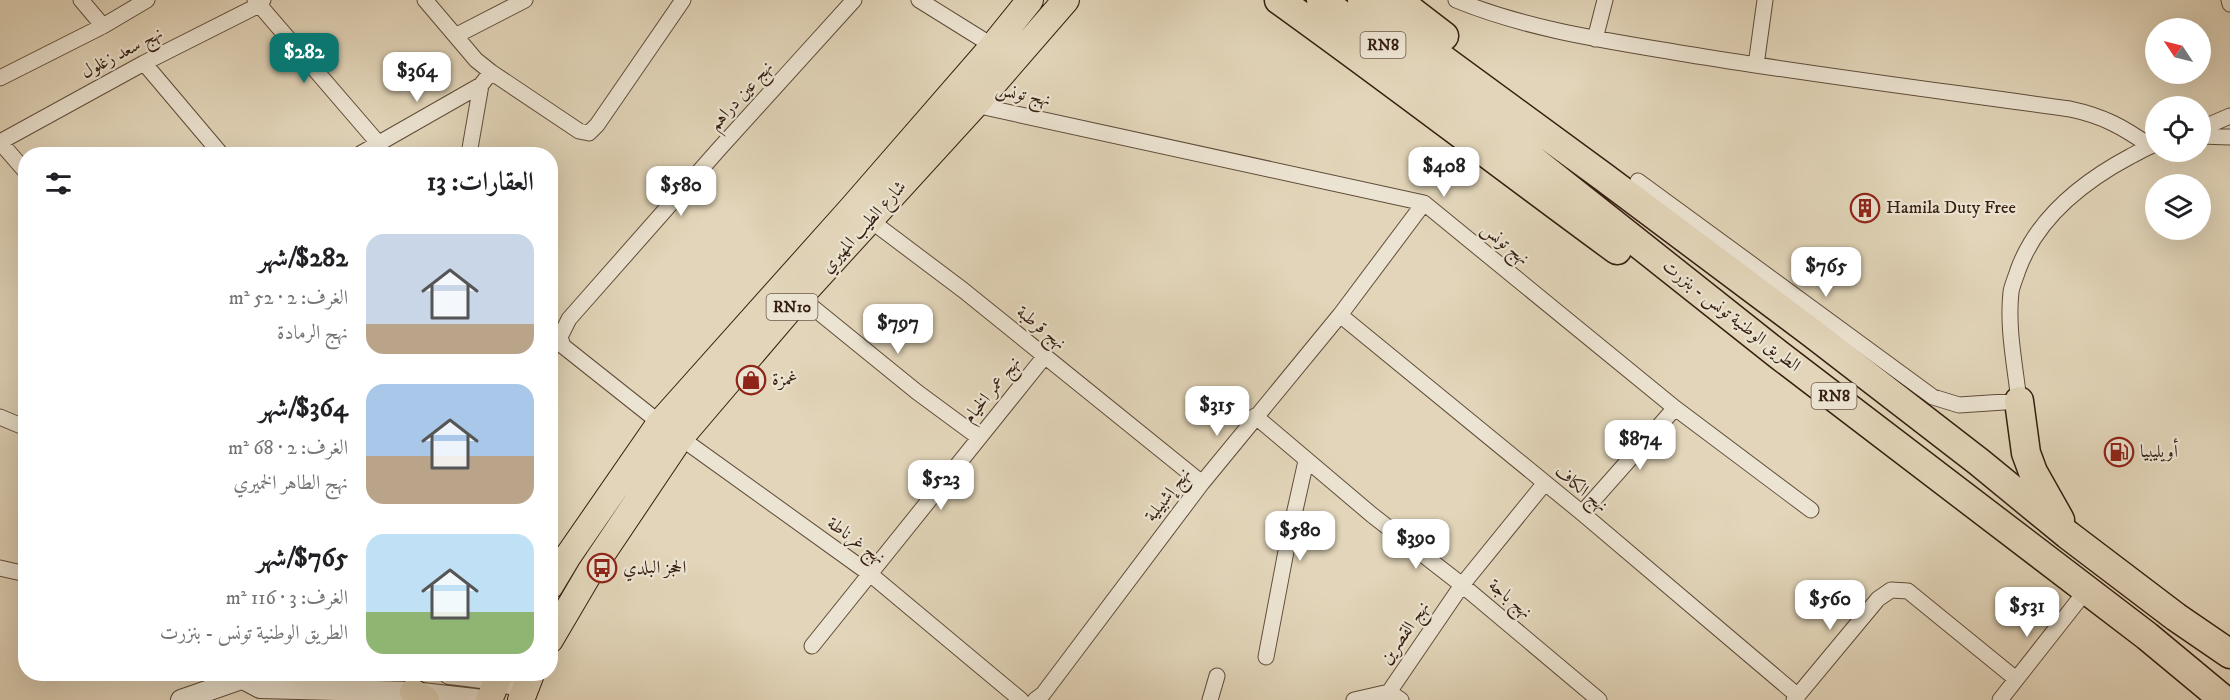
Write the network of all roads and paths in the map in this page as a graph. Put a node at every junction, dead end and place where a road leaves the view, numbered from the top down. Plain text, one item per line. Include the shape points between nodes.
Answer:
1 (81, 0) edge
2 (147, 0) edge
3 (425, 0) edge
4 (525, 0) edge
5 (683, 0) edge
6 (854, 0) edge
7 (919, 0) edge
8 (1030, 0) edge
9 (1066, 0) edge
10 (1279, 0) edge
11 (1321, 0) edge
12 (1362, 0) edge
13 (1456, 0) edge
14 (1605, 0) edge
15 (1765, 0) edge
16 (259, 2) edge
17 (1403, 2) edge
18 (103, 26) junction
19 (457, 35) junction
20 (1596, 39) junction
21 (993, 46) junction
22 (144, 63) junction
23 (1756, 65) junction
24 (491, 72) junction
25 (0, 78) edge
26 (1454, 81) junction
27 (481, 85) junction
28 (975, 105) junction
29 (2230, 116) edge
30 (2211, 124) edge
31 (2211, 136) edge
32 (2230, 137) edge
33 (2145, 140) edge
34 (0, 142) edge
35 (379, 144) junction
36 (215, 147) edge
37 (373, 147) edge
38 (470, 147) edge
39 (2145, 149) edge
40 (18, 163) edge
41 (1638, 182) junction
42 (1424, 203) junction
43 (861, 214) junction
44 (800, 297) junction
45 (1340, 315) junction
46 (1812, 333) junction
47 (1045, 356) junction
48 (1815, 381) junction
49 (2019, 401) junction
50 (1675, 408) junction
51 (1255, 416) junction
52 (0, 417) edge
53 (660, 423) junction
54 (18, 425) edge
55 (978, 437) junction
56 (680, 438) junction
57 (1306, 461) junction
58 (1202, 483) junction
59 (1544, 484) junction
60 (1811, 510) dead end
61 (1582, 513) junction
62 (2068, 535) junction
63 (0, 568) edge
64 (18, 572) edge
65 (558, 573) edge
66 (870, 574) junction
67 (1462, 585) junction
68 (2084, 594) junction
69 (558, 626) edge
70 (812, 646) dead end
71 (2230, 654) edge
72 (1266, 657) dead end
73 (1217, 676) dead end
74 (2016, 679) junction
75 (235, 681) edge
76 (254, 681) edge
77 (470, 681) edge
78 (492, 688) edge
79 (525, 691) edge
80 (420, 696) edge
81 (1395, 696) edge
82 (1043, 698) edge
83 (1796, 698) edge
84 (181, 700) edge
85 (1021, 700) edge
86 (1210, 700) edge
87 (1354, 700) edge
88 (1599, 700) edge
89 (2000, 700) edge
90 (2224, 700) edge

1 - 18 street
2 - 18 street, نهج سعد زغلول
3 - 19 street
4 - 19 street
5 - 24 street via 589,133 579,131
6 - 53 street, نهج عين دراهم via 562,330 563,346
7 - 21 street
8 - 21 main road, شارع الطيب المهيري / RN10
9 - 28 main road, شارع الطيب المهيري / RN10
10 - 48 highway via 1739,338
11 - 26 highway, الطريق الوطنية تونس - بنزرت / RN8
12 - 26 highway, الطريق الوطنية تونس - بنزرت / RN8
13 - 20 street via 1506,18
14 - 20 street
15 - 23 street
16 - 22 street, نهج سعد زغلول
16 - 35 street
17 - 41 highway
18 - 25 street, نهج سعد زغلول
19 - 24 street
20 - 23 street
21 - 43 main road, شارع الطيب المهيري / RN10
22 - 34 street, نهج سعد زغلول
22 - 36 street
23 - 33 street via 2078,110 2119,124
24 - 27 street
26 - 46 highway, الطريق الوطنية تونس - بنزرت / RN8
26 - 48 highway, الطريق الوطنية تونس - بنزرت / RN8
27 - 35 street
27 - 38 street
28 - 42 street, نهج تونس
28 - 43 main road, شارع الطيب المهيري / RN10
29 - 30 street
31 - 32 street
34 - 40 street
35 - 37 street
39 - 49 street via 2082,186 2033,239 2011,290 2010,323
41 - 46 highway, RN8
41 - 49 street via 1933,397 1959,405
42 - 45 street, نهج إشبيلية
42 - 50 street, نهج تونس
43 - 44 main road, شارع الطيب المهيري / RN10
43 - 47 street, نهج قرطبة
43 - 53 main road, شارع الطيب المهيري / RN10
44 - 55 street
44 - 56 main road, شارع الطيب المهيري / RN10
45 - 51 street, نهج إشبيلية
45 - 59 street, نهج الكاف
46 - 62 highway, الطريق الوطنية تونس - بنزرت / RN8
47 - 55 street, نهج عمر الخيام
47 - 58 street, نهج قرطبة
48 - 68 highway, الطريق الوطنية تونس - بنزرت / RN8
49 - 62 highway via 2026,453
50 - 60 street, نهج تونس
50 - 61 street
51 - 57 street, نهج باجة
51 - 58 street, نهج إشبيلية
52 - 54 street
53 - 56 street, نهج غرناطة
53 - 65 main road, شارع الطيب المهيري / RN10
55 - 66 street, نهج عمر الخيام
56 - 66 street, نهج غرناطة
56 - 69 main road, شارع الطيب المهيري / RN10
57 - 67 street, نهج باجة
57 - 72 street
58 - 82 street, نهج إشبيلية
59 - 61 street, نهج الكاف
59 - 67 street, نهج القصرين
61 - 83 street, نهج الكاف
62 - 71 highway, الطريق الوطنية تونس - بنزرت / RN8
63 - 64 street
66 - 70 street, نهج عمر الخيام
66 - 85 street, نهج غرناطة
67 - 81 street, نهج القصرين
67 - 88 street, نهج باجة
68 - 74 street
68 - 90 highway, الطريق الوطنية تونس - بنزرت / RN8 via 2147,636
73 - 86 street
74 - 83 street via 1908,591 1891,590 1878,598
74 - 89 street
75 - 84 street
76 - 80 street via 260,688
77 - 78 street
78 - 79 street
78 - 80 street
81 - 87 street

